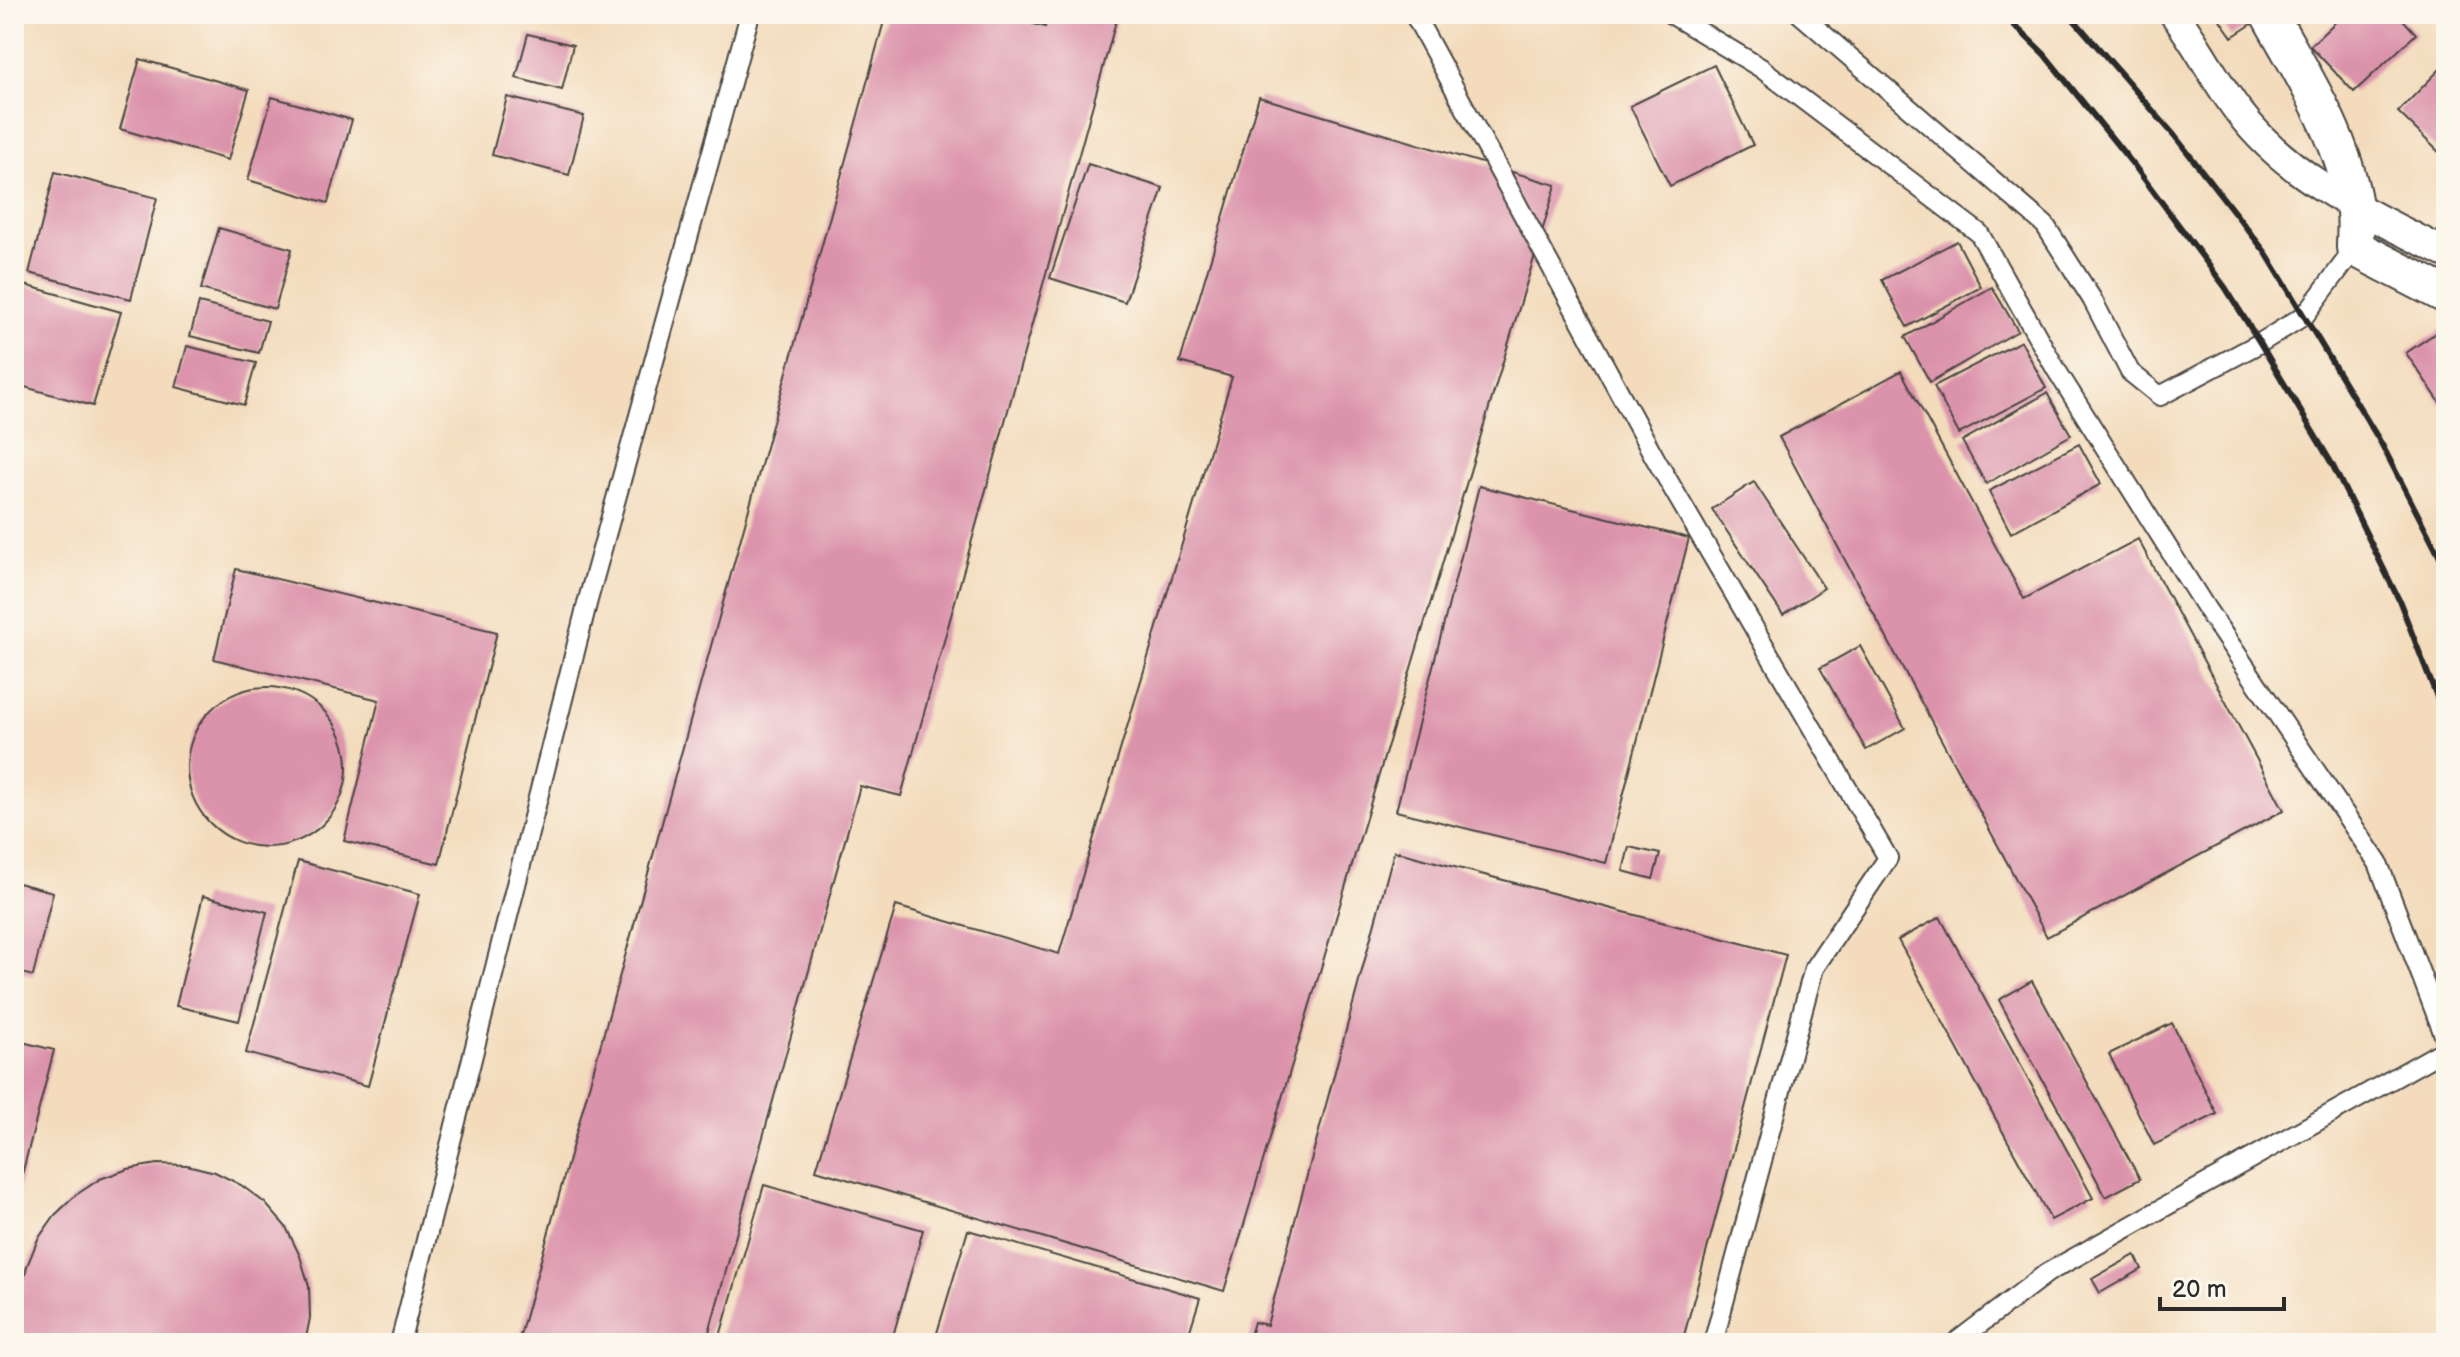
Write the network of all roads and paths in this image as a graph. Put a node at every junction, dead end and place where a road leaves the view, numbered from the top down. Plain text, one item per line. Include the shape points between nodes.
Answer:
1 (750, 14) edge
2 (1414, 14) edge
3 (1671, 14) edge
4 (1800, 14) edge
5 (2174, 14) edge
6 (2269, 14) edge
7 (2355, 208) junction
8 (2355, 248) junction
9 (2446, 253) edge
10 (2446, 295) edge
11 (2446, 1040) edge
12 (2446, 1049) edge
13 (400, 1343) edge
14 (1713, 1343) edge
15 (1955, 1343) edge

1 - 13 lane via 588,600
2 - 14 lane via 1655,458 1888,858 1814,968
3 - 11 lane via 1761,68 1979,233 2057,371 2199,597 2378,863
4 - 8 lane via 2045,225 2130,372 2160,396 2305,315
5 - 7 street via 2239,113 2276,153
6 - 7 street via 2324,113
7 - 8 street
7 - 9 street
8 - 10 street
12 - 15 lane via 2047,1273

